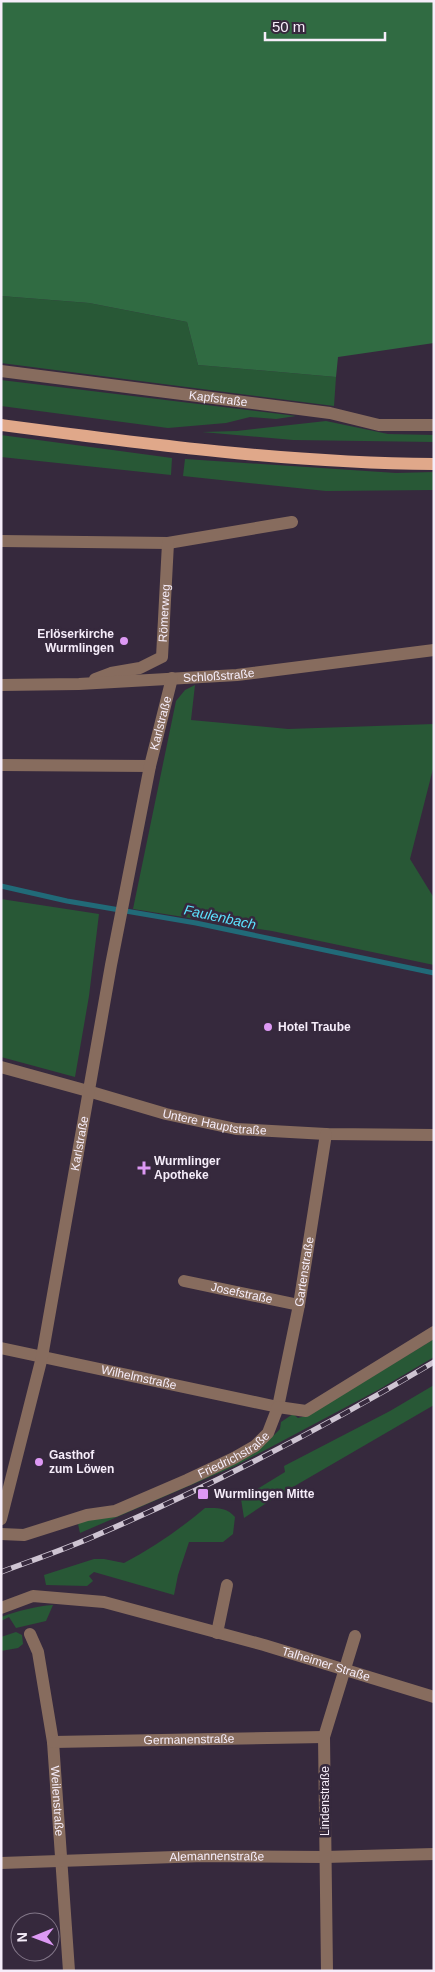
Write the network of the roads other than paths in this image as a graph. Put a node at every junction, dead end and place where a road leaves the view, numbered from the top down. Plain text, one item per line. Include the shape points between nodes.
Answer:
1 (1, 371) edge
2 (1, 425) edge
3 (434, 425) edge
4 (434, 464) edge
5 (292, 522) dead end
6 (1, 541) edge
7 (168, 543) junction
8 (434, 650) edge
9 (172, 678) junction
10 (79, 684) junction
11 (1, 685) edge
12 (1, 765) edge
13 (150, 766) junction
14 (1, 1067) edge
15 (88, 1090) junction
16 (326, 1134) junction
17 (434, 1135) edge
18 (184, 1281) dead end
19 (299, 1305) junction
20 (434, 1332) edge
21 (1, 1348) edge
22 (42, 1357) junction
23 (278, 1407) junction
24 (1, 1519) edge
25 (1, 1534) edge
26 (227, 1585) dead end
27 (2, 1608) edge
28 (217, 1632) junction
29 (30, 1634) dead end
30 (355, 1636) dead end
31 (344, 1668) junction
32 (434, 1697) edge
33 (324, 1737) junction
34 (53, 1742) junction
35 (434, 1854) edge
36 (325, 1858) junction
37 (61, 1862) junction
38 (1, 1863) edge
39 (69, 1971) edge
40 (327, 1971) edge

1 - 3 street, Kapfstraße via 330,413 379,425
2 - 4 main road via 324,461
5 - 7 street
6 - 7 street
7 - 10 street, Römerweg via 162,656 140,668
8 - 9 street, Schloßstraße via 237,675
9 - 10 street, Schloßstraße
9 - 13 street, Karlstraße
10 - 11 street, Schloßstraße
12 - 13 street, Karlstraße
13 - 15 street, Karlstraße
14 - 15 street, Untere Hauptstraße
15 - 16 street, Untere Hauptstraße via 166,1114 236,1129
15 - 22 street, Karlstraße
16 - 17 street, Untere Hauptstraße
16 - 19 street, Gartenstraße
18 - 19 street, Josefstraße
19 - 23 street, Gartenstraße
20 - 23 street via 306,1412
21 - 22 street, Wilhelmstraße
22 - 23 street, Wilhelmstraße
22 - 24 street, Karlstraße
23 - 25 street, Friedrichstraße via 268,1433 255,1446 187,1480 115,1511 87,1515 24,1535
26 - 28 street
27 - 28 street, Talheimer Straße via 34,1596 104,1602
28 - 31 street, Talheimer Straße
29 - 34 street, Weilenstraße via 38,1652
30 - 31 street, Lindenstraße
31 - 32 street, Talheimer Straße
31 - 33 street, Lindenstraße
33 - 34 street, Germanenstraße
33 - 36 street, Lindenstraße
34 - 37 street, Weilenstraße
35 - 36 street, Alemannenstraße
36 - 37 street, Alemannenstraße via 204,1856
36 - 40 street, Lindenstraße
37 - 38 street, Alemannenstraße
37 - 39 street, Weilenstraße

